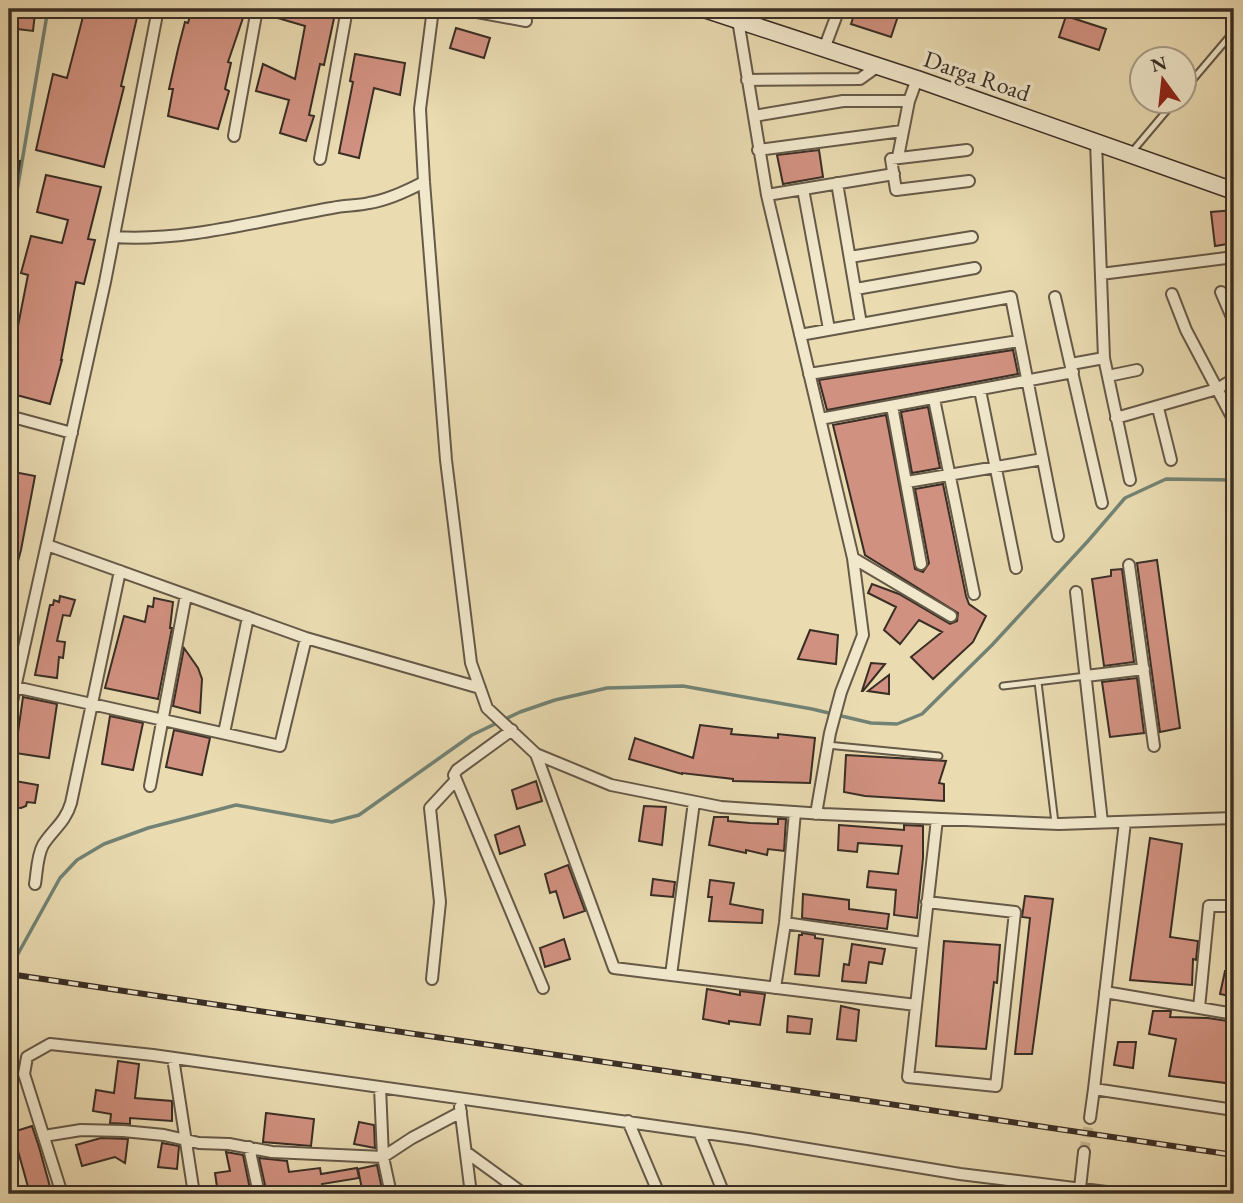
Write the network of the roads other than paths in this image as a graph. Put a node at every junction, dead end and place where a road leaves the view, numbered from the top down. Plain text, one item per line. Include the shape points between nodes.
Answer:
1 (158, 9) edge
2 (257, 9) edge
3 (347, 9) edge
4 (433, 9) edge
5 (461, 9) edge
6 (839, 9) edge
7 (1228, 9) edge
8 (710, 10) edge
9 (738, 20) junction
10 (526, 21) dead end
11 (824, 49) junction
12 (878, 66) junction
13 (1198, 73) edge
14 (917, 79) junction
15 (747, 80) junction
16 (909, 101) junction
17 (754, 116) junction
18 (1162, 116) edge
19 (902, 131) junction
20 (234, 136) dead end
21 (1096, 141) junction
22 (758, 150) junction
23 (967, 150) dead end
24 (1130, 153) junction
25 (898, 157) junction
26 (320, 159) dead end
27 (894, 174) junction
28 (969, 181) dead end
29 (424, 182) junction
30 (837, 183) junction
31 (803, 189) junction
32 (1234, 191) edge
33 (766, 195) junction
34 (114, 237) junction
35 (972, 237) dead end
36 (850, 257) junction
37 (1234, 257) edge
38 (975, 268) dead end
39 (1101, 274) junction
40 (856, 289) junction
41 (1221, 292) dead end
42 (1172, 294) dead end
43 (1055, 297) dead end
44 (1234, 322) edge
45 (862, 324) junction
46 (829, 329) junction
47 (800, 335) junction
48 (1019, 341) junction
49 (1104, 358) junction
50 (1072, 368) junction
51 (1137, 370) dead end
52 (809, 374) junction
53 (1108, 376) junction
54 (1234, 379) edge
55 (1028, 382) junction
56 (1217, 389) junction
57 (980, 390) junction
58 (934, 398) junction
59 (892, 406) junction
60 (1158, 408) junction
61 (9, 416) edge
62 (1116, 418) junction
63 (820, 419) junction
64 (1234, 421) edge
65 (72, 433) junction
66 (1043, 459) junction
67 (1171, 460) dead end
68 (995, 467) junction
69 (948, 475) junction
70 (1130, 480) dead end
71 (907, 482) junction
72 (1102, 503) dead end
73 (1058, 536) dead end
74 (47, 545) junction
75 (853, 558) junction
76 (921, 564) dead end
77 (1129, 565) dead end
78 (1016, 568) dead end
79 (120, 571) junction
80 (1076, 592) dead end
81 (974, 594) dead end
82 (186, 595) junction
83 (951, 615) dead end
84 (248, 617) junction
85 (306, 638) junction
86 (1144, 669) junction
87 (1086, 677) junction
88 (1038, 682) junction
89 (1003, 686) dead end
90 (15, 687) junction
91 (480, 688) junction
92 (93, 704) junction
93 (9, 715) edge
94 (163, 720) junction
95 (510, 728) junction
96 (224, 733) junction
97 (827, 745) junction
98 (1154, 746) dead end
99 (536, 754) junction
100 (939, 756) dead end
101 (456, 780) junction
102 (150, 786) dead end
103 (694, 802) junction
104 (795, 812) junction
105 (816, 814) junction
106 (1234, 818) edge
107 (937, 819) junction
108 (1102, 822) junction
109 (1125, 822) junction
110 (1055, 823) junction
111 (35, 884) dead end
112 (928, 902) junction
113 (1234, 906) edge
114 (785, 923) junction
115 (922, 943) junction
116 (671, 975) junction
117 (432, 979) dead end
118 (543, 988) dead end
119 (775, 988) junction
120 (1105, 992) junction
121 (916, 1005) junction
122 (1199, 1008) junction
123 (1234, 1014) edge
124 (173, 1058) junction
125 (380, 1087) junction
126 (1094, 1089) junction
127 (459, 1098) junction
128 (1234, 1110) edge
129 (461, 1112) junction
130 (1090, 1118) tunnel mouth
131 (628, 1121) junction
132 (699, 1132) junction
133 (44, 1136) junction
134 (186, 1140) junction
135 (249, 1147) junction
136 (466, 1152) junction
137 (1084, 1152) tunnel mouth
138 (383, 1157) junction
139 (1080, 1188) junction
140 (62, 1194) edge
141 (194, 1194) edge
142 (259, 1194) edge
143 (391, 1194) edge
144 (471, 1194) edge
145 (524, 1194) edge
146 (659, 1194) edge
147 (724, 1194) edge
148 (1123, 1194) edge

1 - 34 street
2 - 20 street
3 - 26 street
4 - 29 street via 420,108
5 - 10 street
6 - 11 street
7 - 13 lane via 1232,18 1228,37
8 - 9 street, Darga Road
9 - 11 street, Darga Road
9 - 15 street
11 - 12 street, Darga Road
12 - 14 street, Darga Road
12 - 15 street via 860,79
14 - 16 street
14 - 21 street, Darga Road
15 - 17 street
16 - 17 street via 844,102
16 - 19 street
17 - 22 street
18 - 24 lane
19 - 22 street
19 - 25 street
21 - 24 street, Darga Road
21 - 39 street
22 - 33 street
23 - 25 street
24 - 32 street, Darga Road
25 - 27 street via 891,159
27 - 28 street via 896,190
27 - 30 street
29 - 34 street via 370,203 297,216 139,239
29 - 91 street via 446,460 471,663
30 - 31 street
30 - 36 street
31 - 33 street
31 - 46 street
33 - 47 street
34 - 65 street
35 - 36 street
36 - 40 street
37 - 39 street
38 - 40 street
39 - 49 street
40 - 45 street
41 - 44 street
42 - 56 street
43 - 50 street
45 - 46 street
45 - 48 street via 1011,297
46 - 47 street
47 - 52 street
48 - 52 street
48 - 55 street
49 - 50 street
49 - 53 street
50 - 55 street
50 - 72 street
51 - 53 street
52 - 63 street
53 - 62 street
54 - 56 street
55 - 57 street
55 - 66 street
56 - 60 street
56 - 64 street
57 - 58 street
57 - 68 street
58 - 59 street
58 - 69 street
59 - 63 street
59 - 71 street
60 - 62 street
60 - 67 street
61 - 65 street
62 - 70 street
63 - 75 street
65 - 74 street
66 - 68 street
66 - 73 street
68 - 69 street
68 - 78 street
69 - 71 street
69 - 81 street
71 - 76 street
74 - 79 street
74 - 90 street
75 - 83 street
75 - 97 street via 863,635
77 - 86 street
79 - 82 street
79 - 92 street
80 - 87 street
82 - 84 street
82 - 94 street
84 - 85 street
84 - 96 street
85 - 91 street
85 - 96 street via 280,746
86 - 87 street
86 - 98 street
87 - 88 lane
87 - 108 street
88 - 89 lane
88 - 110 lane
90 - 92 street
90 - 93 street
91 - 95 street via 487,708
92 - 94 street
92 - 111 street via 69,811 43,845
94 - 96 street
94 - 102 street
95 - 99 street
95 - 101 street via 457,770
97 - 100 lane
97 - 105 street
99 - 103 street via 611,785
99 - 116 street via 614,968
101 - 117 street via 430,808 440,902
101 - 118 street
103 - 104 street
103 - 116 street
104 - 105 street
104 - 114 street
105 - 107 street
106 - 109 street
107 - 110 street
107 - 112 street
108 - 109 street
108 - 110 street
109 - 120 street
112 - 115 street
112 - 121 street via 1016,912 996,1086 908,1077
113 - 122 street via 1209,906
114 - 115 street
114 - 119 street
115 - 121 street
116 - 119 street
119 - 121 street
120 - 122 street
120 - 126 street
122 - 123 street
124 - 125 street
124 - 133 street via 50,1044 27,1057 24,1074
124 - 134 street
125 - 127 street
125 - 138 street
126 - 128 street
126 - 130 street
127 - 129 street
127 - 131 street
129 - 136 street
129 - 138 street
131 - 132 street
131 - 146 street
132 - 139 street via 960,1174
132 - 147 street
133 - 134 street via 81,1130
133 - 140 street
134 - 135 street
134 - 141 street
135 - 138 street
135 - 142 street
136 - 144 street
136 - 145 street
137 - 139 street
138 - 143 street
139 - 148 street

